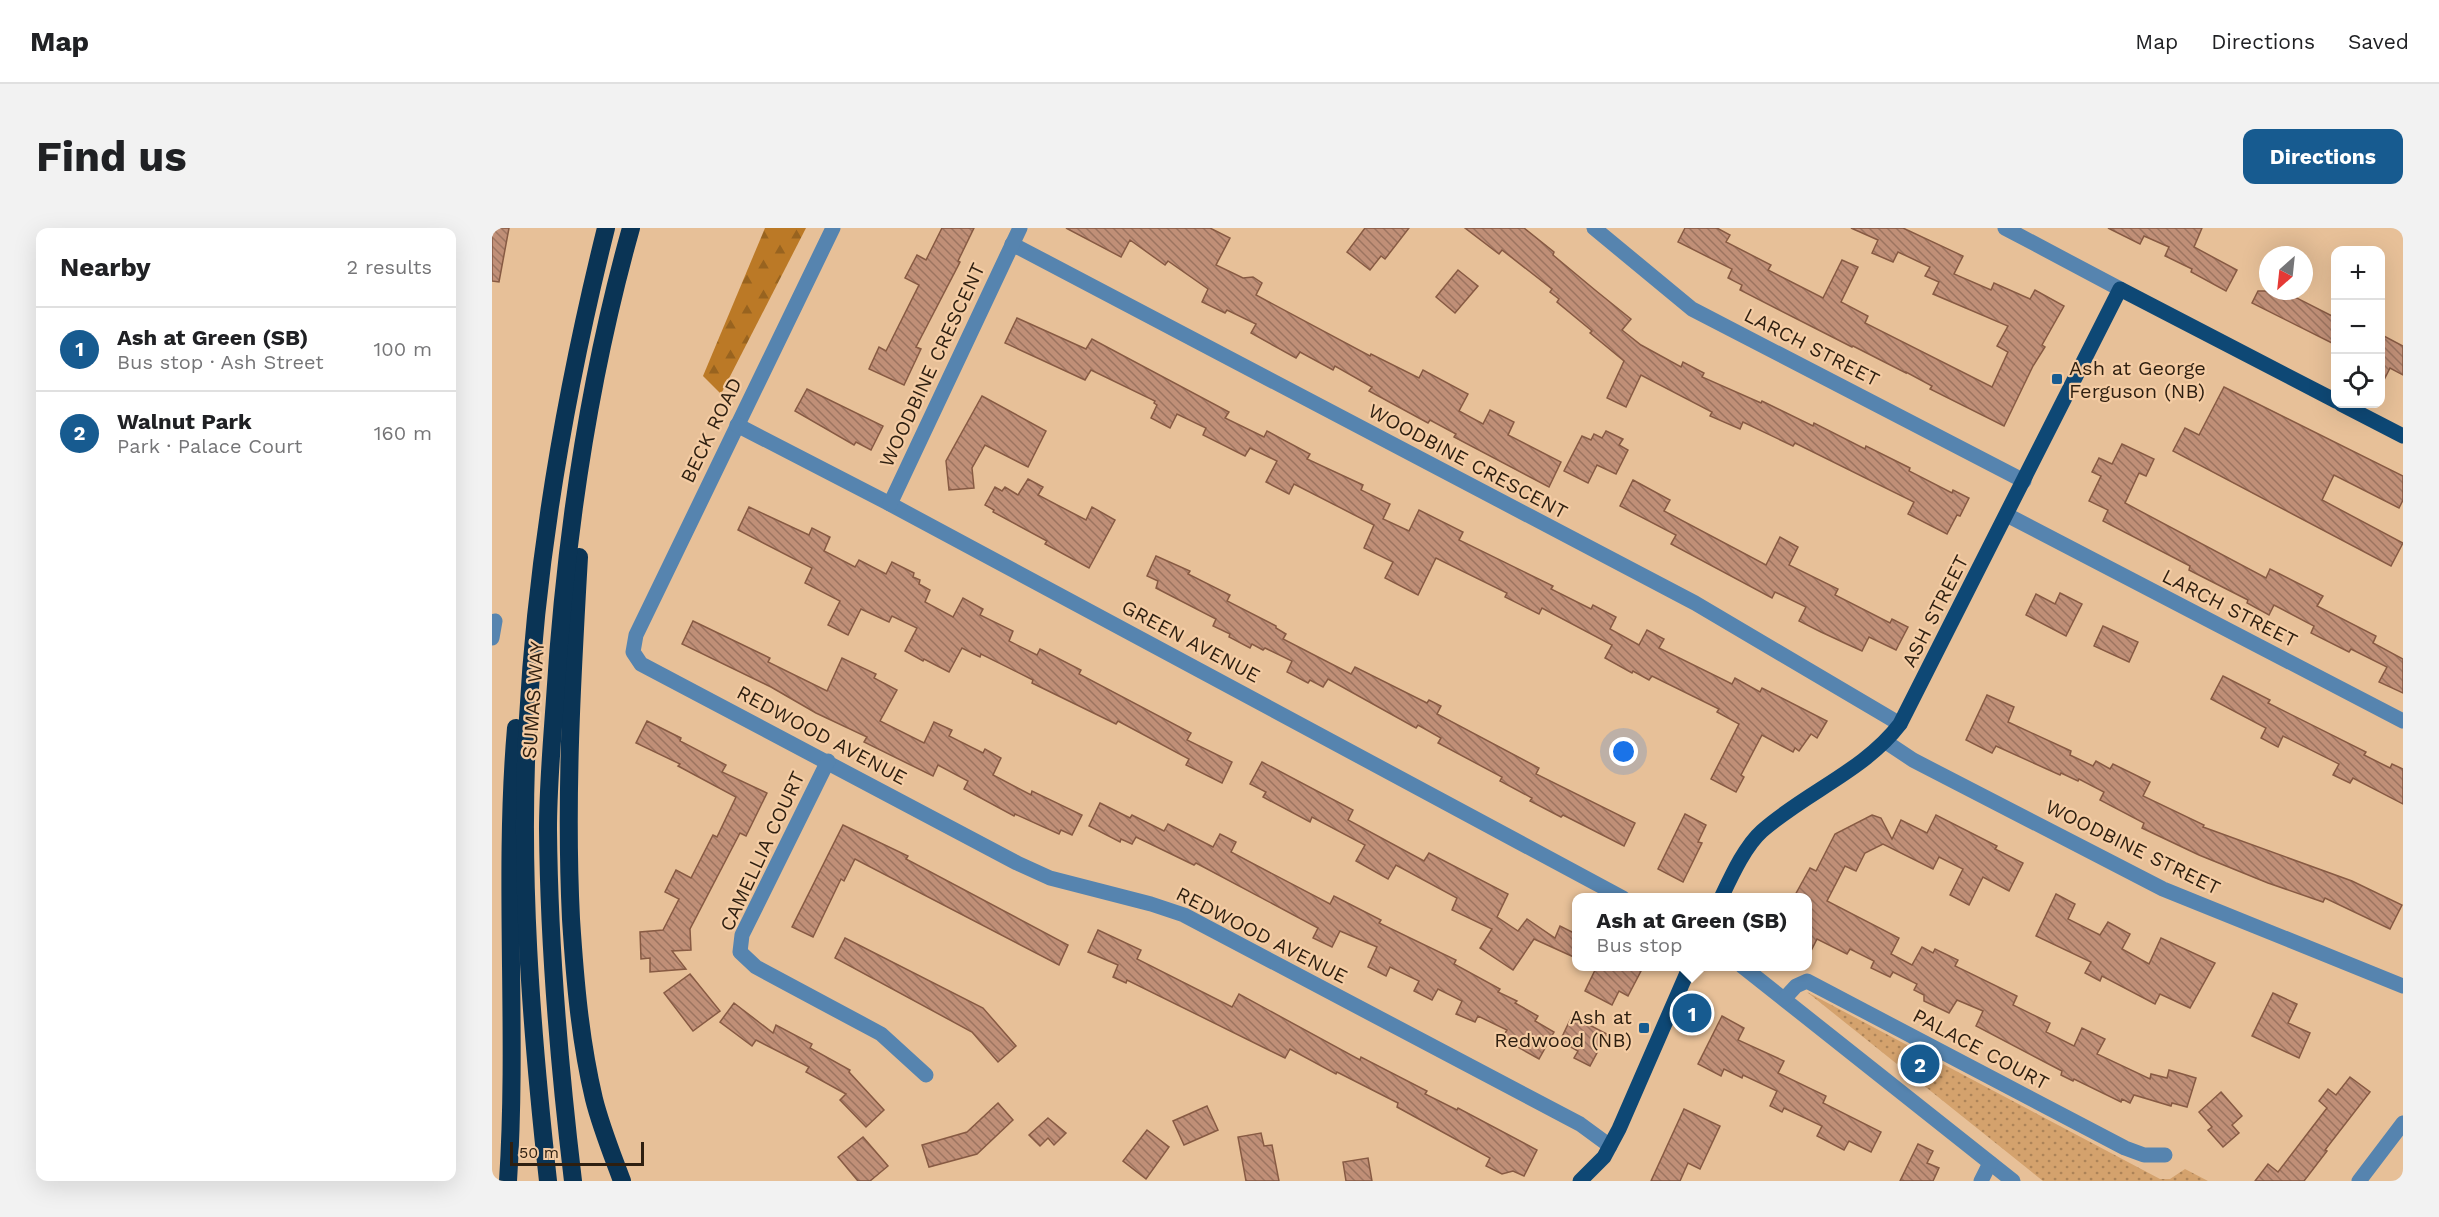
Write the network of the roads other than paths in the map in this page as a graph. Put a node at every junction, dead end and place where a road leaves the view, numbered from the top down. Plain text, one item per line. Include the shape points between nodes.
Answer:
1 (606, 228) edge
2 (632, 228) edge
3 (833, 228) edge
4 (1020, 228) edge
5 (1594, 228) edge
6 (2005, 228) edge
7 (1012, 244) junction
8 (2120, 289) junction
9 (2331, 398) edge
10 (2348, 408) edge
11 (587, 424) junction
12 (737, 425) junction
13 (2403, 436) edge
14 (2024, 481) junction
15 (890, 504) junction
16 (2007, 515) junction
17 (542, 563) junction
18 (495, 621) dead end
19 (492, 638) edge
20 (633, 652) joint
21 (2403, 721) edge
22 (1900, 724) junction
23 (1886, 742) junction
24 (828, 761) junction
25 (1616, 893) edge
26 (1723, 893) edge
27 (1688, 971) edge
28 (1749, 971) edge
29 (2403, 986) edge
30 (1785, 999) junction
31 (926, 1075) dead end
32 (2403, 1123) edge
33 (1610, 1146) junction
34 (2165, 1155) dead end
35 (1990, 1163) junction
36 (508, 1181) edge
37 (548, 1181) edge
38 (573, 1181) edge
39 (622, 1181) edge
40 (1580, 1181) edge
41 (1981, 1181) edge
42 (2013, 1181) edge
43 (2359, 1181) edge

1 - 17 highway, SUMAS WAY via 570,386
2 - 11 highway, SUMAS WAY
3 - 12 street, BECK ROAD
4 - 7 street, WOODBINE CRESCENT
5 - 14 street, LARCH STREET via 1692,309
6 - 8 street
7 - 15 street, WOODBINE CRESCENT
7 - 22 street, WOODBINE CRESCENT via 1695,603
8 - 9 main road
8 - 14 main road, ASH STREET
10 - 13 main road
11 - 38 highway, SUMAS WAY via 558,644 548,828 554,990
11 - 39 highway via 569,721 568,848 579,1021 595,1102
12 - 15 street, GREEN AVENUE
12 - 20 street, BECK ROAD via 636,635
14 - 16 main road, ASH STREET
15 - 25 street, GREEN AVENUE
16 - 21 street, LARCH STREET
16 - 22 main road, ASH STREET
17 - 36 highway via 528,614 512,779
17 - 37 highway, SUMAS WAY via 528,719 525,885 536,1073
18 - 19 street
20 - 24 street, REDWOOD AVENUE via 641,664
22 - 23 main road, ASH STREET
23 - 26 main road, ASH STREET via 1760,832
23 - 29 street, WOODBINE STREET via 1913,760 2163,889
24 - 31 street, CAMELLIA COURT via 742,934 740,952 756,967 881,1034
24 - 33 street, REDWOOD AVENUE via 1050,878 1184,915 1580,1124
27 - 33 main road
28 - 30 street
30 - 34 street, PALACE COURT via 1796,986 1807,981 2125,1148 2145,1155
30 - 35 street
32 - 43 street
33 - 40 main road
35 - 41 street
35 - 42 street

